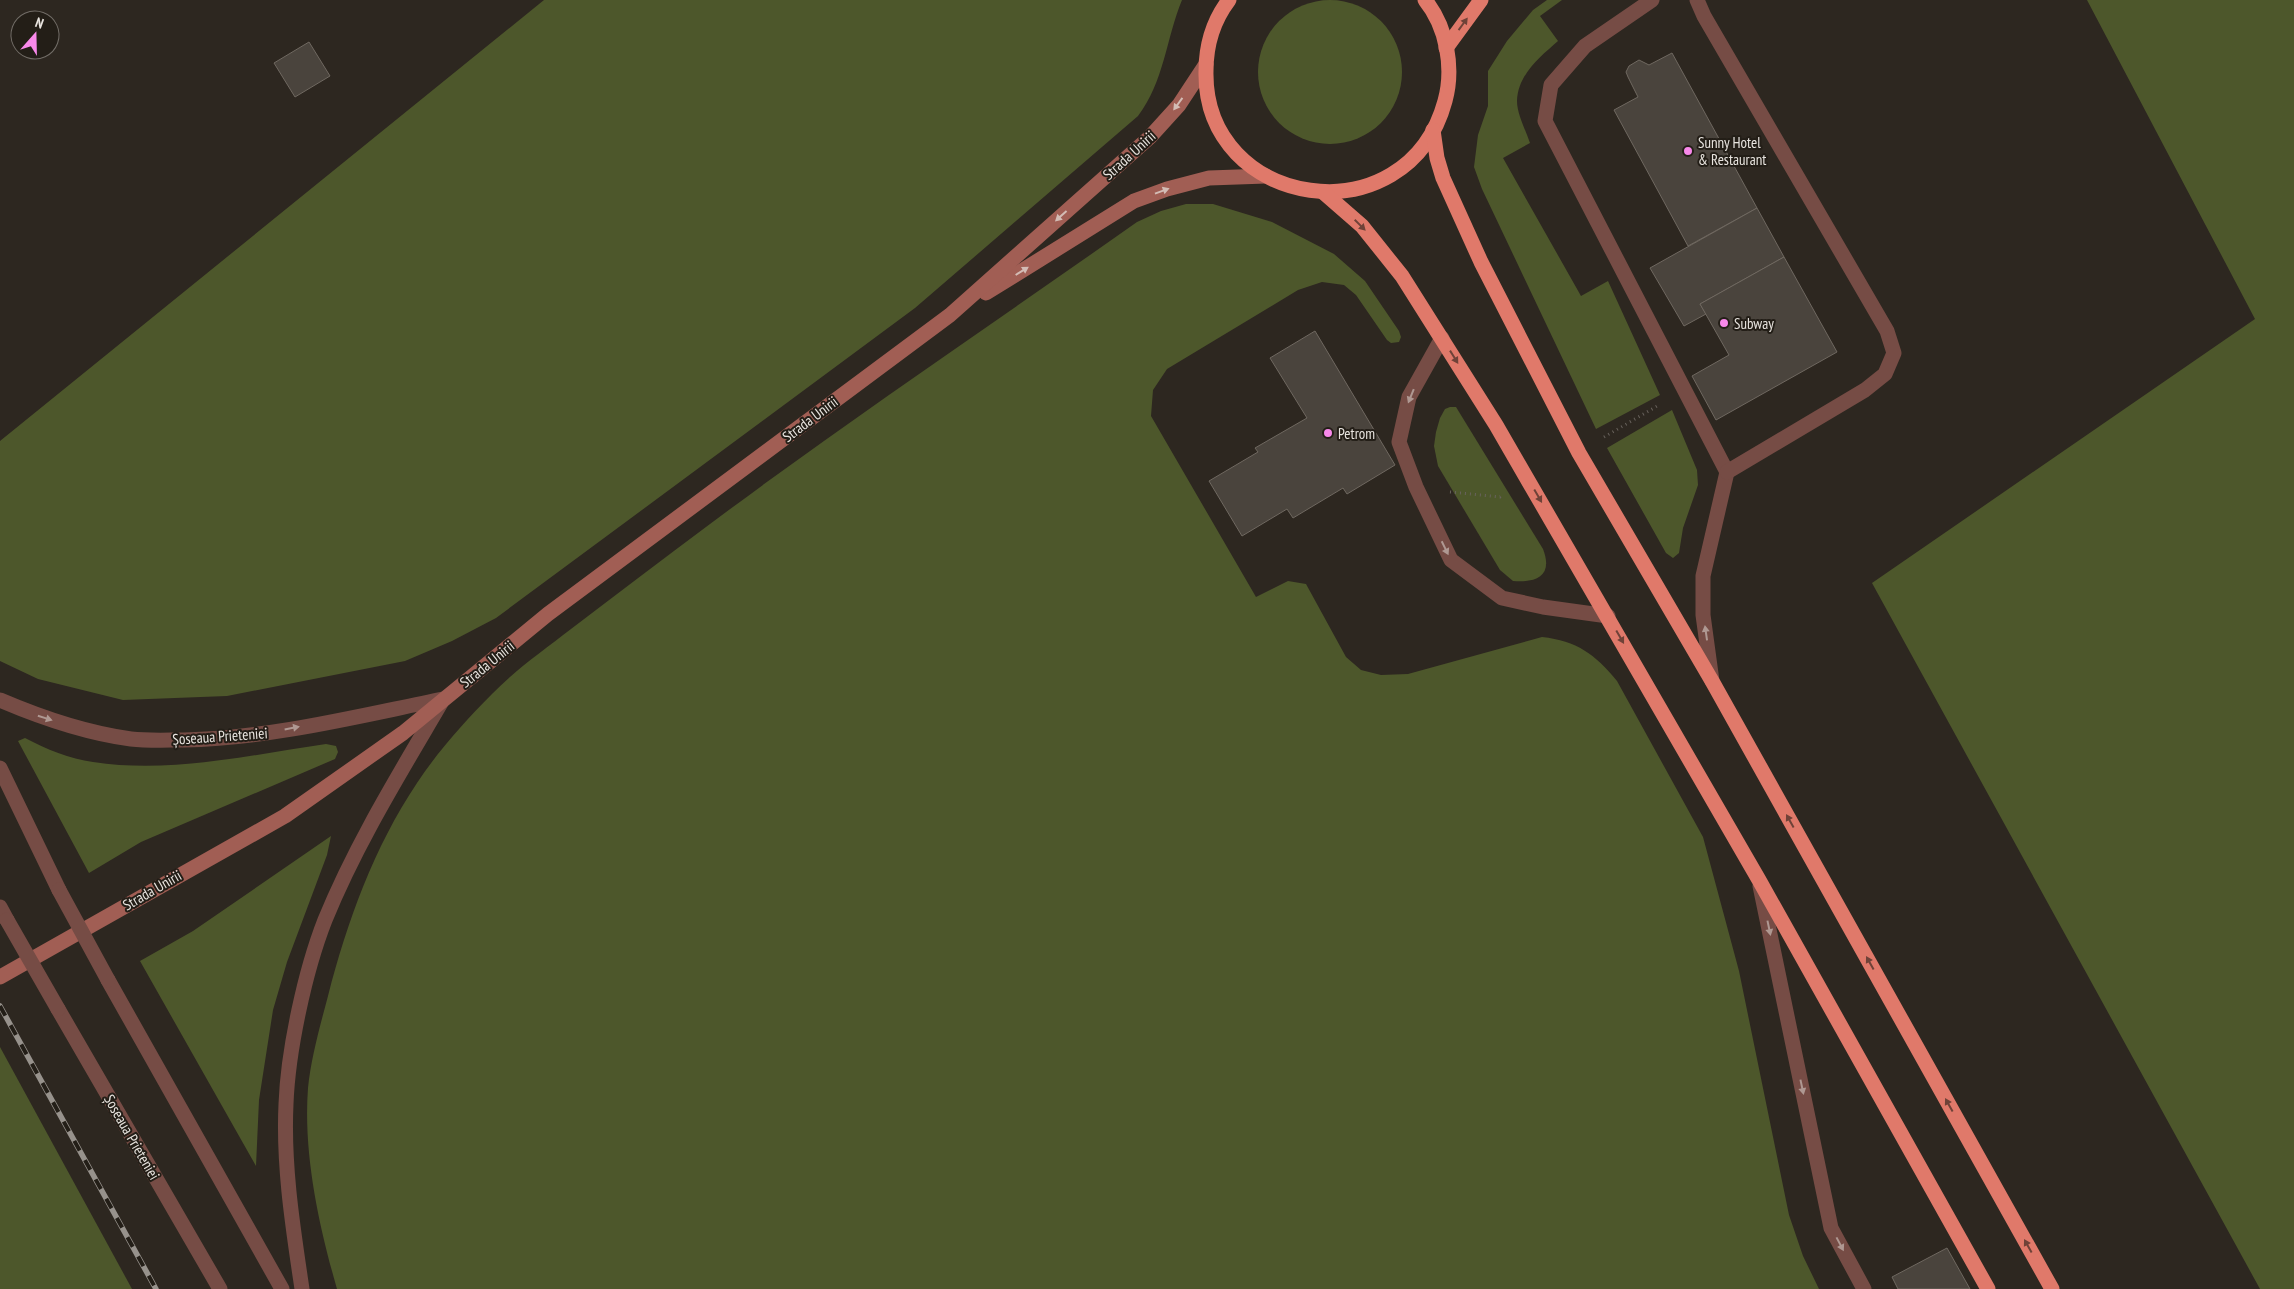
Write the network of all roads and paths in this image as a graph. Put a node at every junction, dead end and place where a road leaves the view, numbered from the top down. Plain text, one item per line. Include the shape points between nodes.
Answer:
1 (1229, 0) edge
2 (1425, 0) edge
3 (1481, 0) edge
4 (1652, 0) edge
5 (1697, 0) edge
6 (1446, 48) junction
7 (1206, 64) junction
8 (1433, 130) junction
9 (1266, 176) junction
10 (1323, 192) junction
11 (950, 315) junction
12 (1442, 338) junction
13 (1685, 389) junction
14 (1599, 440) dead end
15 (1727, 472) junction
16 (1416, 487) junction
17 (1508, 493) dead end
18 (1608, 616) junction
19 (1712, 681) junction
20 (0, 700) edge
21 (443, 700) junction
22 (0, 768) edge
23 (1759, 880) junction
24 (4, 913) edge
25 (0, 977) edge
26 (220, 1289) edge
27 (282, 1289) edge
28 (302, 1289) edge
29 (1864, 1289) edge
30 (1988, 1289) edge
31 (2052, 1289) edge

1 - 7 highway via 1213,29
2 - 6 highway via 1439,24
6 -> 3 highway
4 - 13 lane via 1585,46 1551,85 1545,121 1562,159
5 - 15 lane via 1887,331 1894,353 1885,374 1865,390
6 - 8 highway via 1449,72 1446,96
7 - 9 highway via 1207,89 1216,121 1238,153
7 -> 11 main road, Strada Unirii via 1179,105 1150,137
8 - 10 highway via 1412,158 1382,180 1348,191
8 - 19 highway via 1443,178 1480,262 1579,453
9 - 10 highway via 1289,186
11 -> 9 main road, Strada Unirii via 1134,201 1209,178
10 -> 12 highway via 1362,226 1402,276
11 - 21 main road, Strada Unirii via 548,614
12 -> 16 lane via 1409,398 1399,442
12 -> 18 highway
13 - 14 path
13 - 15 lane
19 -> 15 lane via 1703,615 1703,576
16 - 17 path via 1500,497
16 -> 18 lane via 1451,560 1502,598
18 -> 23 highway
31 -> 19 highway
20 -> 21 lane, Șoseaua Prieteniei via 80,729 132,739 160,740 266,733
21 - 25 main road, Strada Unirii via 396,738 285,816
21 - 28 lane via 344,877 324,921 306,982 291,1052 286,1105 290,1193
22 - 27 lane, bridge via 59,890
23 -> 29 lane via 1831,1228
23 - 30 highway
24 - 26 lane, Șoseaua Prieteniei, bridge

